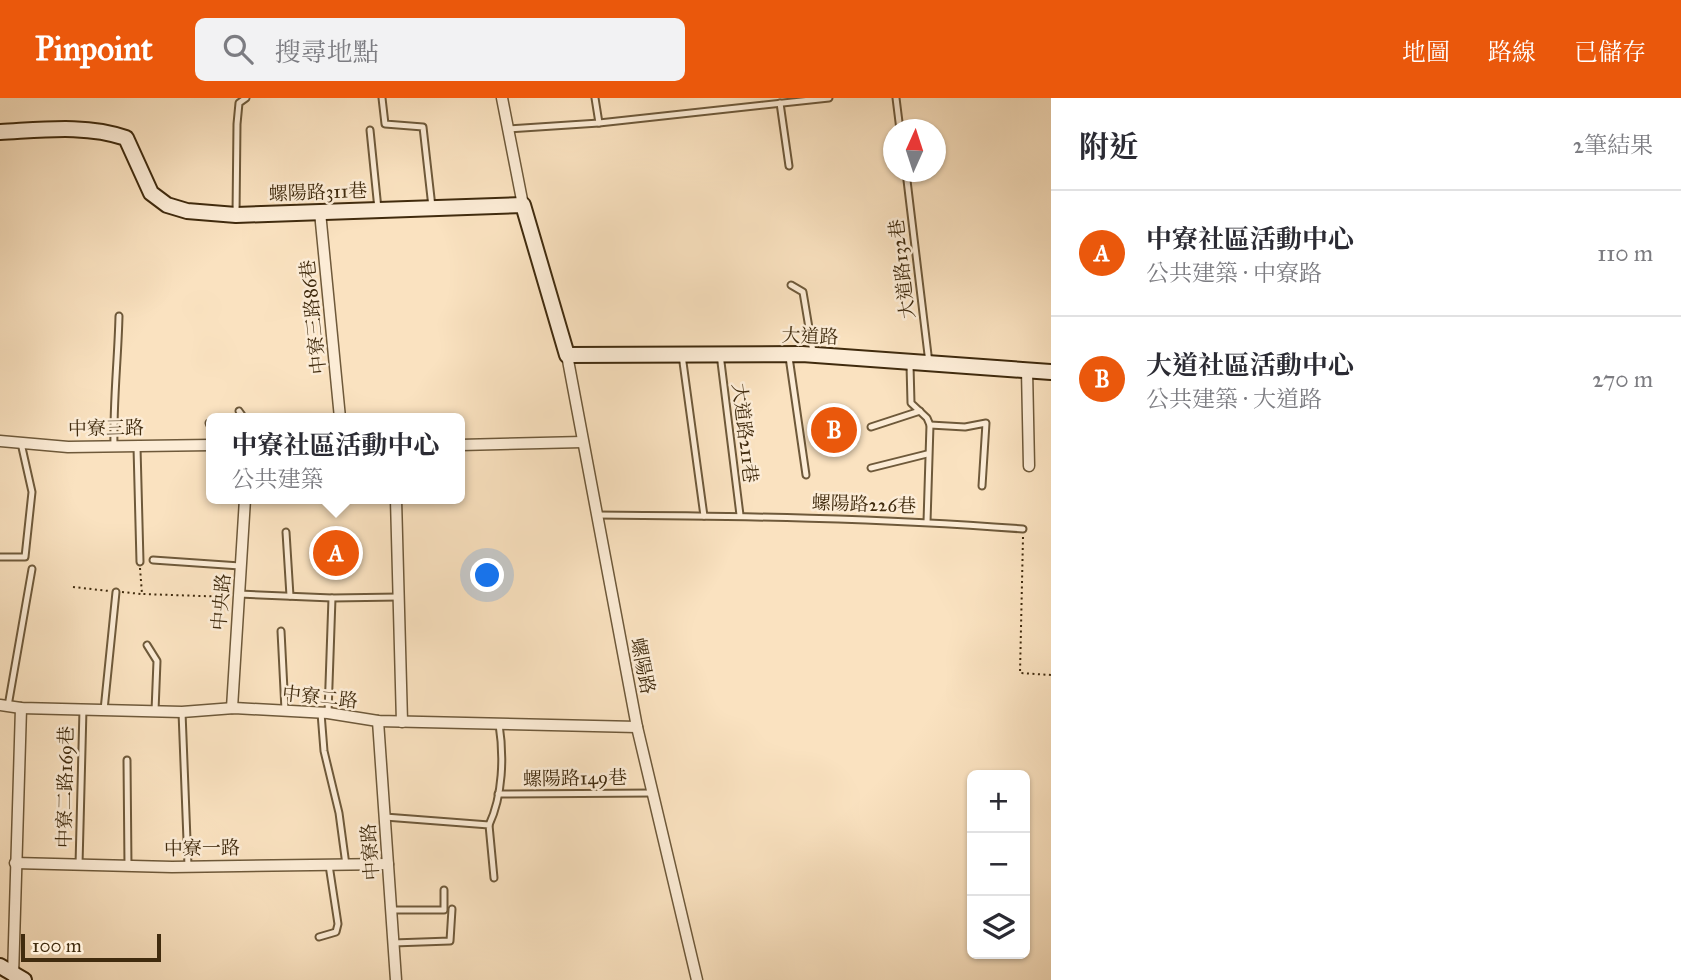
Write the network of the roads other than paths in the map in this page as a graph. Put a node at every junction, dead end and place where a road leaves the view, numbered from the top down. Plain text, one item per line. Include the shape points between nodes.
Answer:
1 (246, 98) edge
2 (382, 98) edge
3 (502, 98) edge
4 (595, 98) edge
5 (752, 98) edge
6 (830, 98) edge
7 (897, 98) edge
8 (780, 103) junction
9 (752, 106) junction
10 (899, 119) edge
11 (599, 123) junction
12 (507, 129) junction
13 (370, 130) dead end
14 (0, 132) edge
15 (789, 166) dead end
16 (907, 182) edge
17 (523, 205) junction
18 (432, 207) junction
19 (378, 209) junction
20 (320, 212) junction
21 (236, 215) junction
22 (791, 285) dead end
23 (119, 316) dead end
24 (720, 354) junction
25 (789, 354) junction
26 (567, 355) junction
27 (682, 355) junction
28 (814, 355) junction
29 (910, 362) junction
30 (929, 363) junction
31 (1027, 370) junction
32 (1051, 372) edge
33 (920, 411) junction
34 (340, 413) edge
35 (930, 425) junction
36 (871, 427) dead end
37 (0, 441) edge
38 (583, 442) junction
39 (21, 443) junction
40 (465, 444) edge
41 (137, 445) junction
42 (206, 445) edge
43 (114, 446) junction
44 (927, 454) junction
45 (1029, 466) dead end
46 (871, 468) dead end
47 (806, 475) dead end
48 (982, 485) dead end
49 (244, 504) edge
50 (396, 504) edge
51 (597, 515) junction
52 (740, 515) junction
53 (704, 516) junction
54 (927, 522) junction
55 (1023, 529) road end
56 (286, 532) dead end
57 (0, 557) edge
58 (153, 560) dead end
59 (140, 562) road end
60 (242, 566) junction
61 (32, 569) dead end
62 (116, 592) road end
63 (238, 595) junction
64 (290, 596) junction
65 (399, 597) junction
66 (332, 598) junction
67 (281, 631) dead end
68 (147, 645) dead end
69 (4, 706) edge
70 (21, 708) junction
71 (232, 708) junction
72 (83, 709) junction
73 (104, 710) junction
74 (285, 710) junction
75 (155, 711) junction
76 (182, 712) junction
77 (324, 713) junction
78 (378, 721) junction
79 (402, 722) junction
80 (499, 724) junction
81 (637, 727) junction
82 (127, 760) dead end
83 (653, 793) junction
84 (498, 794) junction
85 (385, 817) junction
86 (489, 825) junction
87 (15, 863) junction
88 (388, 864) junction
89 (79, 865) junction
90 (329, 865) junction
91 (346, 865) junction
92 (128, 866) junction
93 (188, 866) junction
94 (494, 878) dead end
95 (444, 890) dead end
96 (452, 909) dead end
97 (391, 910) junction
98 (319, 937) dead end
99 (393, 943) junction
100 (10, 976) edge
101 (396, 980) edge
102 (697, 980) edge

1 - 21 lane via 239,103 237,124
2 - 18 lane via 385,124 423,127
3 - 12 street
4 - 11 lane
5 - 9 lane
6 - 8 lane
7 - 10 lane
8 - 9 lane
8 - 15 lane
9 - 11 lane
11 - 12 lane
12 - 17 street
13 - 19 lane
14 - 21 street, 螺陽路311巷 via 109,132 126,138 151,193 167,205
16 - 30 lane, 大道路132巷
17 - 18 street, 螺陽路311巷
17 - 26 street
18 - 19 street, 螺陽路311巷
19 - 20 street, 螺陽路311巷
20 - 21 street, 螺陽路311巷
20 - 34 street, 中寮三路86巷
22 - 28 lane via 803,292
23 - 43 lane
24 - 25 street, 大道路
24 - 27 street, 大道路
24 - 52 lane, 大道路211巷
25 - 28 street, 大道路
25 - 47 lane
26 - 27 street, 大道路
26 - 38 street, 螺陽路
27 - 53 lane
28 - 29 street, 大道路
29 - 30 street, 大道路
29 - 33 lane via 911,403
30 - 31 street, 大道路
31 - 32 street, 大道路
31 - 45 street
33 - 35 lane
33 - 36 lane
35 - 44 lane
35 - 48 lane via 986,423
37 - 39 street, 中寮三路
38 - 40 street
38 - 51 street, 螺陽路
39 - 43 street, 中寮三路
39 - 57 lane via 32,492 25,557
41 - 42 street, 中寮三路
41 - 43 street, 中寮三路
41 - 59 lane
44 - 46 lane
44 - 54 lane
49 - 60 street, 中央路
50 - 65 street
51 - 53 lane, 螺陽路226巷
51 - 81 street, 螺陽路
52 - 53 lane, 螺陽路226巷
52 - 54 lane, 螺陽路226巷
54 - 55 lane, 螺陽路226巷
56 - 64 lane
58 - 60 lane
60 - 63 street, 中央路
61 - 69 lane
62 - 73 lane
63 - 64 lane
63 - 71 street, 中央路
64 - 66 lane
65 - 66 lane
65 - 79 street
66 - 77 lane
67 - 74 lane
68 - 75 lane via 157,661
69 - 70 street, 中寮二路
70 - 72 street, 中寮二路
70 - 87 street
71 - 74 street, 中寮二路
71 - 76 street, 中寮二路
72 - 73 street, 中寮二路
72 - 89 lane, 中寮二路169巷
73 - 75 street, 中寮二路
74 - 77 street, 中寮二路
75 - 76 street, 中寮二路
76 - 93 lane
77 - 78 street, 中寮二路
77 - 91 lane via 324,751
78 - 79 street, 中寮二路
78 - 85 street, 中寮路
79 - 80 street, 中寮二路
80 - 81 street, 中寮二路
80 - 84 lane
81 - 83 street, 螺陽路
82 - 92 lane
83 - 84 lane, 螺陽路149巷
83 - 102 street, 螺陽路
84 - 86 lane
85 - 86 lane
85 - 88 street, 中寮路
86 - 94 lane
87 - 89 street, 中寮一路
87 - 100 street
88 - 91 street, 中寮一路
88 - 97 street, 中寮路
89 - 92 street, 中寮一路
90 - 91 street, 中寮一路
90 - 93 street, 中寮一路
90 - 98 lane via 337,932
92 - 93 street, 中寮一路
95 - 97 lane via 444,910
96 - 99 lane via 450,941
97 - 99 street, 中寮路
99 - 101 street, 中寮路

